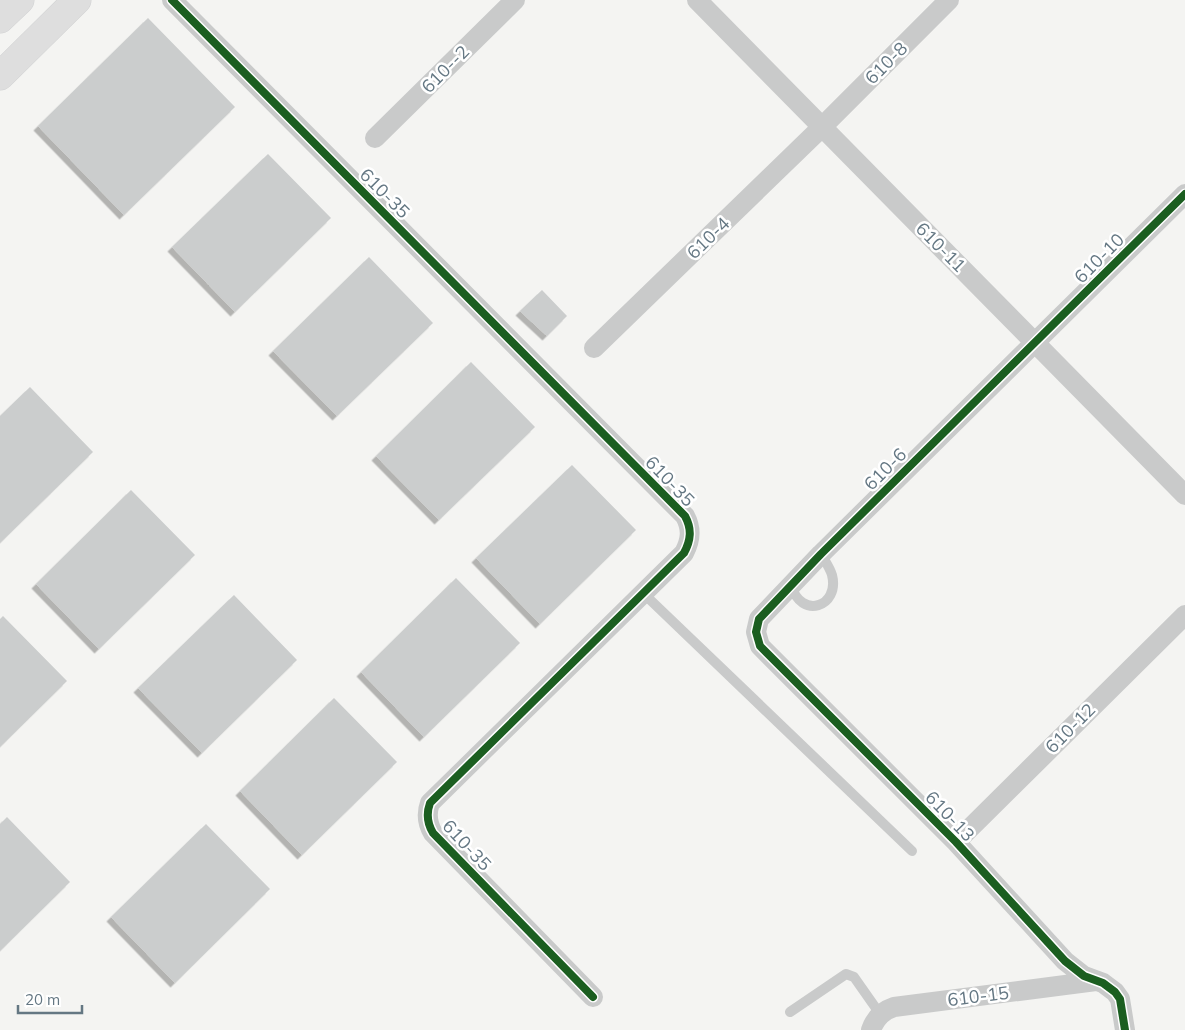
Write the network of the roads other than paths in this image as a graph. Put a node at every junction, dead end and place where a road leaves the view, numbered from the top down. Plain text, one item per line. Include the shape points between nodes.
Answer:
1 (20, 0) edge
2 (77, 0) edge
3 (172, 0) edge
4 (515, 0) edge
5 (949, 0) edge
6 (705, 2) edge
7 (0, 19) edge
8 (0, 76) edge
9 (822, 127) junction
10 (375, 138) dead end
11 (1185, 194) edge
12 (1035, 342) junction
13 (594, 348) dead end
14 (1185, 495) edge
15 (821, 554) junction
16 (791, 585) junction
17 (643, 593) junction
18 (1185, 614) edge
19 (759, 619) joint
20 (956, 842) junction
21 (912, 851) dead end
22 (1096, 981) junction
23 (593, 997) dead end
24 (790, 1012) dead end
25 (876, 1022) edge
26 (1125, 1030) edge

1 - 7 street
2 - 8 street
3 - 17 street, 610-35 via 685,516 690,530 688,546
4 - 10 street, 610--2
5 - 9 street, 610-8
6 - 9 street, 610-11
9 - 12 street, 610-11
9 - 13 street, 610-4
11 - 12 street, 610-10
12 - 14 street, 610-11
12 - 15 street, 610-6
15 - 16 street, 610-6
15 - 16 lane via 833,580 826,602 809,606 796,598
16 - 19 street, 610-6
17 - 21 lane
17 - 23 street, 610-35 via 430,803 427,810 433,833
18 - 20 street, 610-12
19 - 20 street, 610-13 via 756,632 760,646
20 - 22 street, 610-13 via 1074,970
22 - 25 street, 610-15 via 894,1007
22 - 26 street, 610-13 via 1110,987 1120,999
24 - 25 lane via 846,974 851,974

